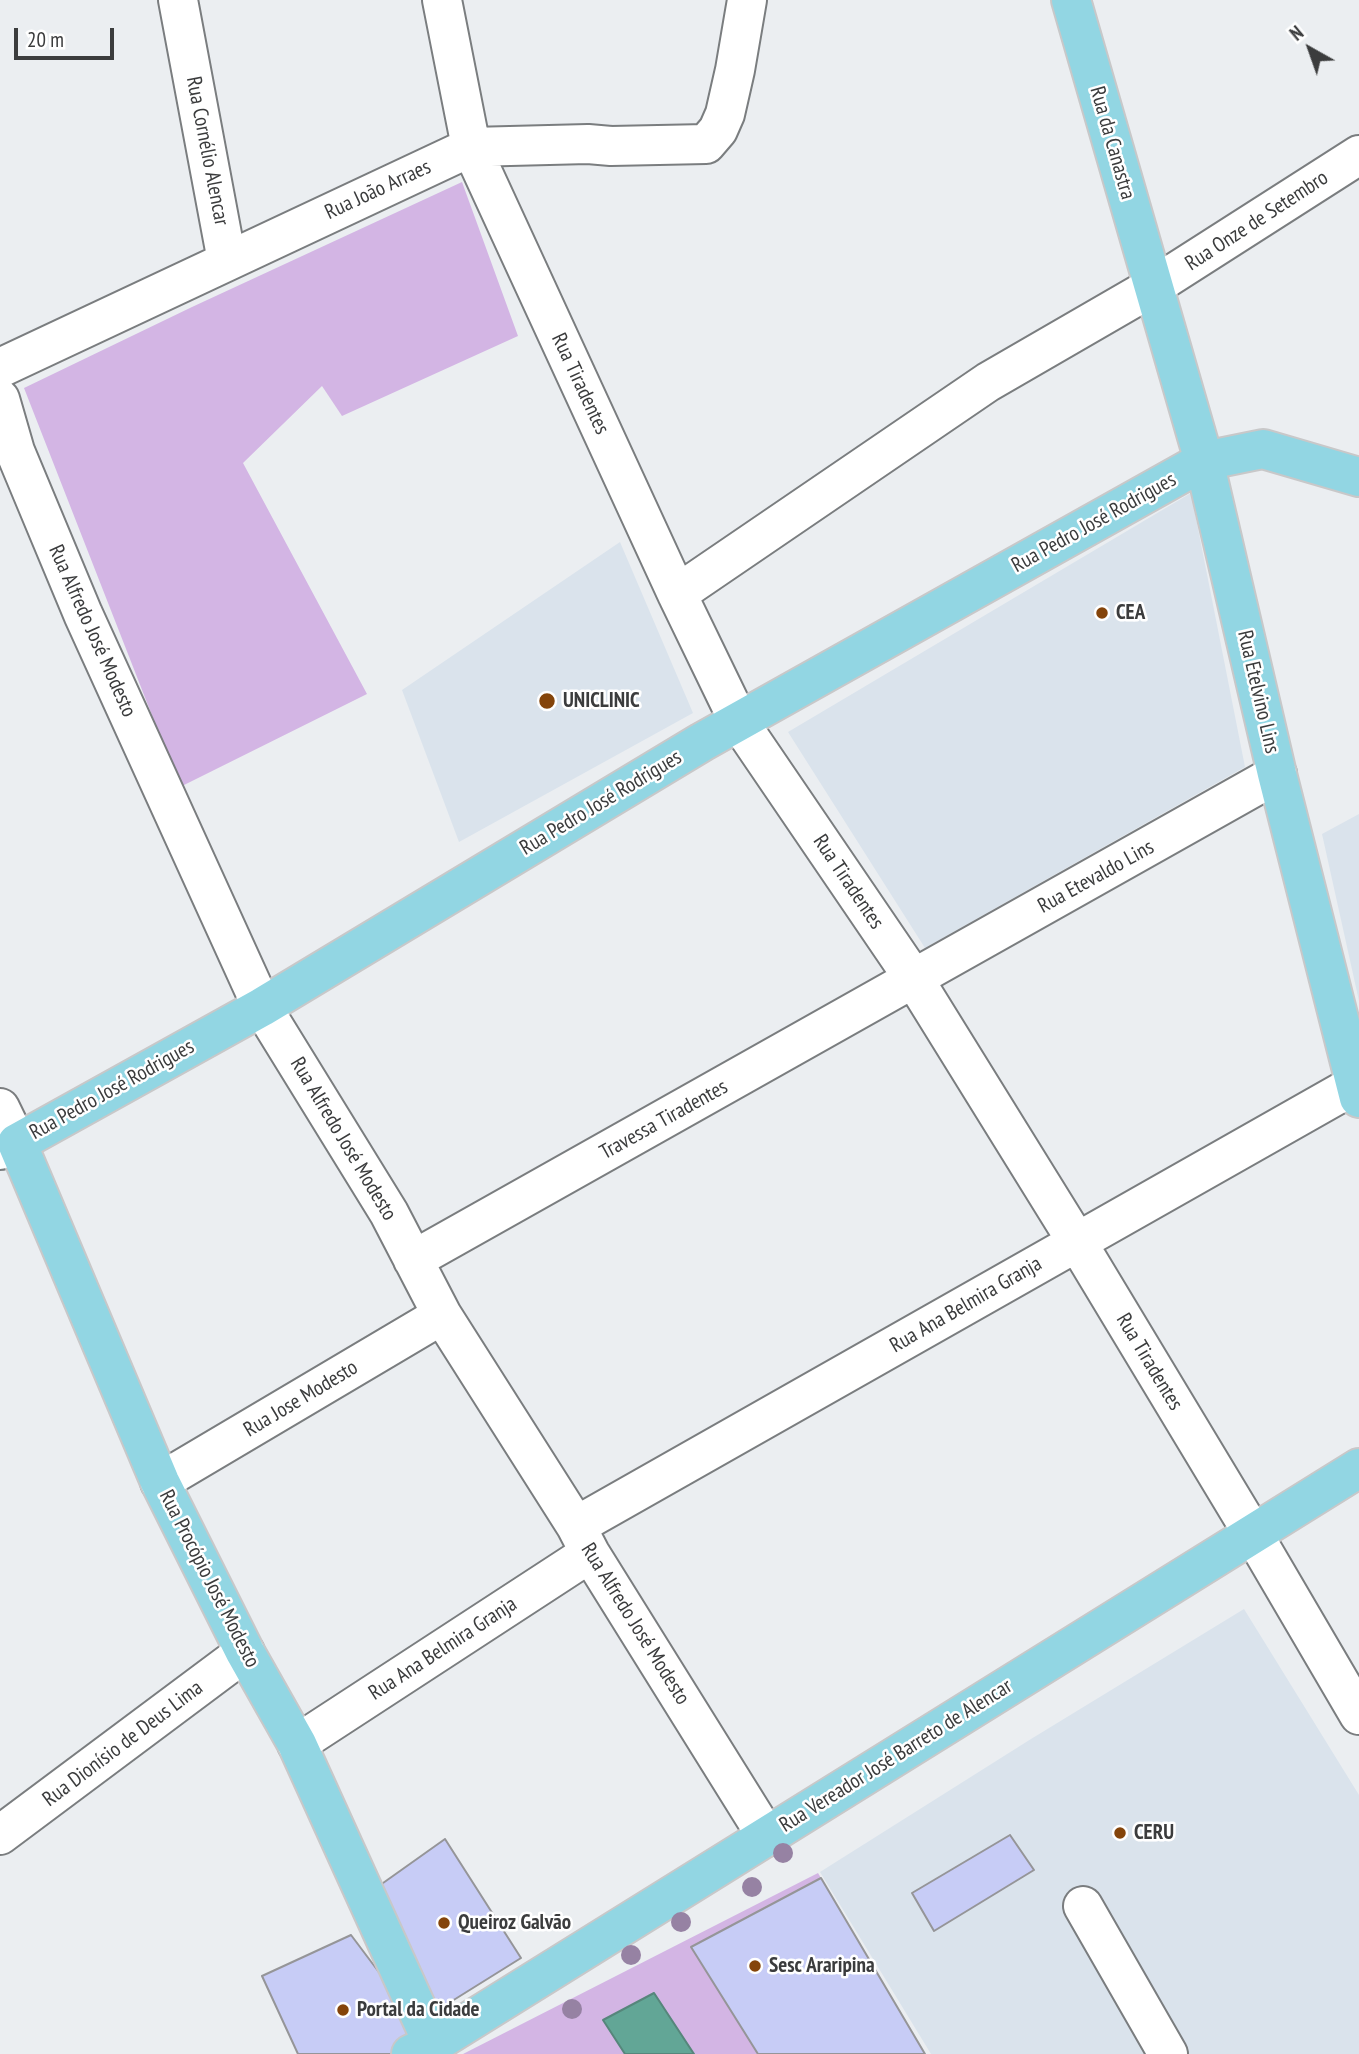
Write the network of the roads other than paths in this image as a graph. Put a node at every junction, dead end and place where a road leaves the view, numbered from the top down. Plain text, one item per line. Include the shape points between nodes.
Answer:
1 (178, 0) edge
2 (442, 0) edge
3 (747, 0) edge
4 (1071, 0) edge
5 (471, 147) junction
6 (1359, 155) edge
7 (227, 261) junction
8 (1154, 286) junction
9 (0, 368) edge
10 (0, 399) edge
11 (1204, 461) junction
12 (1359, 477) edge
13 (677, 594) junction
14 (739, 722) junction
15 (1278, 774) junction
16 (915, 979) junction
17 (262, 1007) junction
18 (1357, 1091) edge
19 (0, 1108) edge
20 (8, 1147) edge
21 (1077, 1242) junction
22 (413, 1260) junction
23 (443, 1315) junction
24 (1359, 1468) edge
25 (160, 1482) junction
26 (1253, 1534) junction
27 (583, 1540) junction
28 (245, 1652) junction
29 (1359, 1715) edge
30 (297, 1744) junction
31 (0, 1835) edge
32 (767, 1837) junction
33 (1083, 1906) dead end
34 (426, 2052) edge
35 (1168, 2054) edge

1 - 7 street, Rua Cornélio Alencar
2 - 5 street, Rua Tiradentes
3 - 5 street, Rua João Arraes via 725,114 706,144
4 - 8 main road, Rua da Canastra
5 - 7 street, Rua João Arraes
5 - 13 street, Rua Tiradentes
6 - 8 street, Rua Onze de Setembro
7 - 9 street, Rua João Arraes
8 - 11 main road, Rua Etelvino Lins
8 - 13 street, Rua Onze de Setembro via 988,382
10 - 17 street, Rua Alfredo José Modesto via 15,451 83,614
11 - 12 main road, Rua Pedro José Rodrigues via 1263,449
11 - 14 main road, Rua Pedro José Rodrigues
11 - 15 main road, Rua Etelvino Lins
13 - 14 street, Rua Tiradentes
14 - 16 street, Rua Tiradentes
14 - 17 main road, Rua Pedro José Rodrigues
15 - 16 street, Rua Etevaldo Lins
15 - 18 main road, Rua Etelvino Lins
16 - 21 street, Rua Tiradentes
16 - 22 street, Travessa Tiradentes
17 - 20 main road, Rua Pedro José Rodrigues
17 - 22 street, Rua Alfredo José Modesto
18 - 21 street, Rua Ana Belmira Granja
19 - 20 street, Rua Procópio José Modesto
20 - 25 main road, Rua Procópio José Modesto
21 - 26 street, Rua Tiradentes
21 - 27 street, Rua Ana Belmira Granja
22 - 23 street, Rua Alfredo José Modesto
23 - 25 street, Rua Jose Modesto
23 - 27 street, Rua Alfredo José Modesto
24 - 26 main road, Rua Vereador José Barreto de Alencar
25 - 28 main road, Rua Procópio José Modesto
26 - 29 street, Rua Tiradentes
26 - 32 main road, Rua Vereador José Barreto de Alencar
27 - 30 street, Rua Ana Belmira Granja
27 - 32 street, Rua Alfredo José Modesto
28 - 30 main road, Rua Procópio José Modesto
28 - 31 street, Rua Dionísio de Deus Lima
30 - 34 main road, Rua Procópio José Modesto
32 - 34 main road, Rua Vereador José Barreto de Alencar
33 - 35 street

